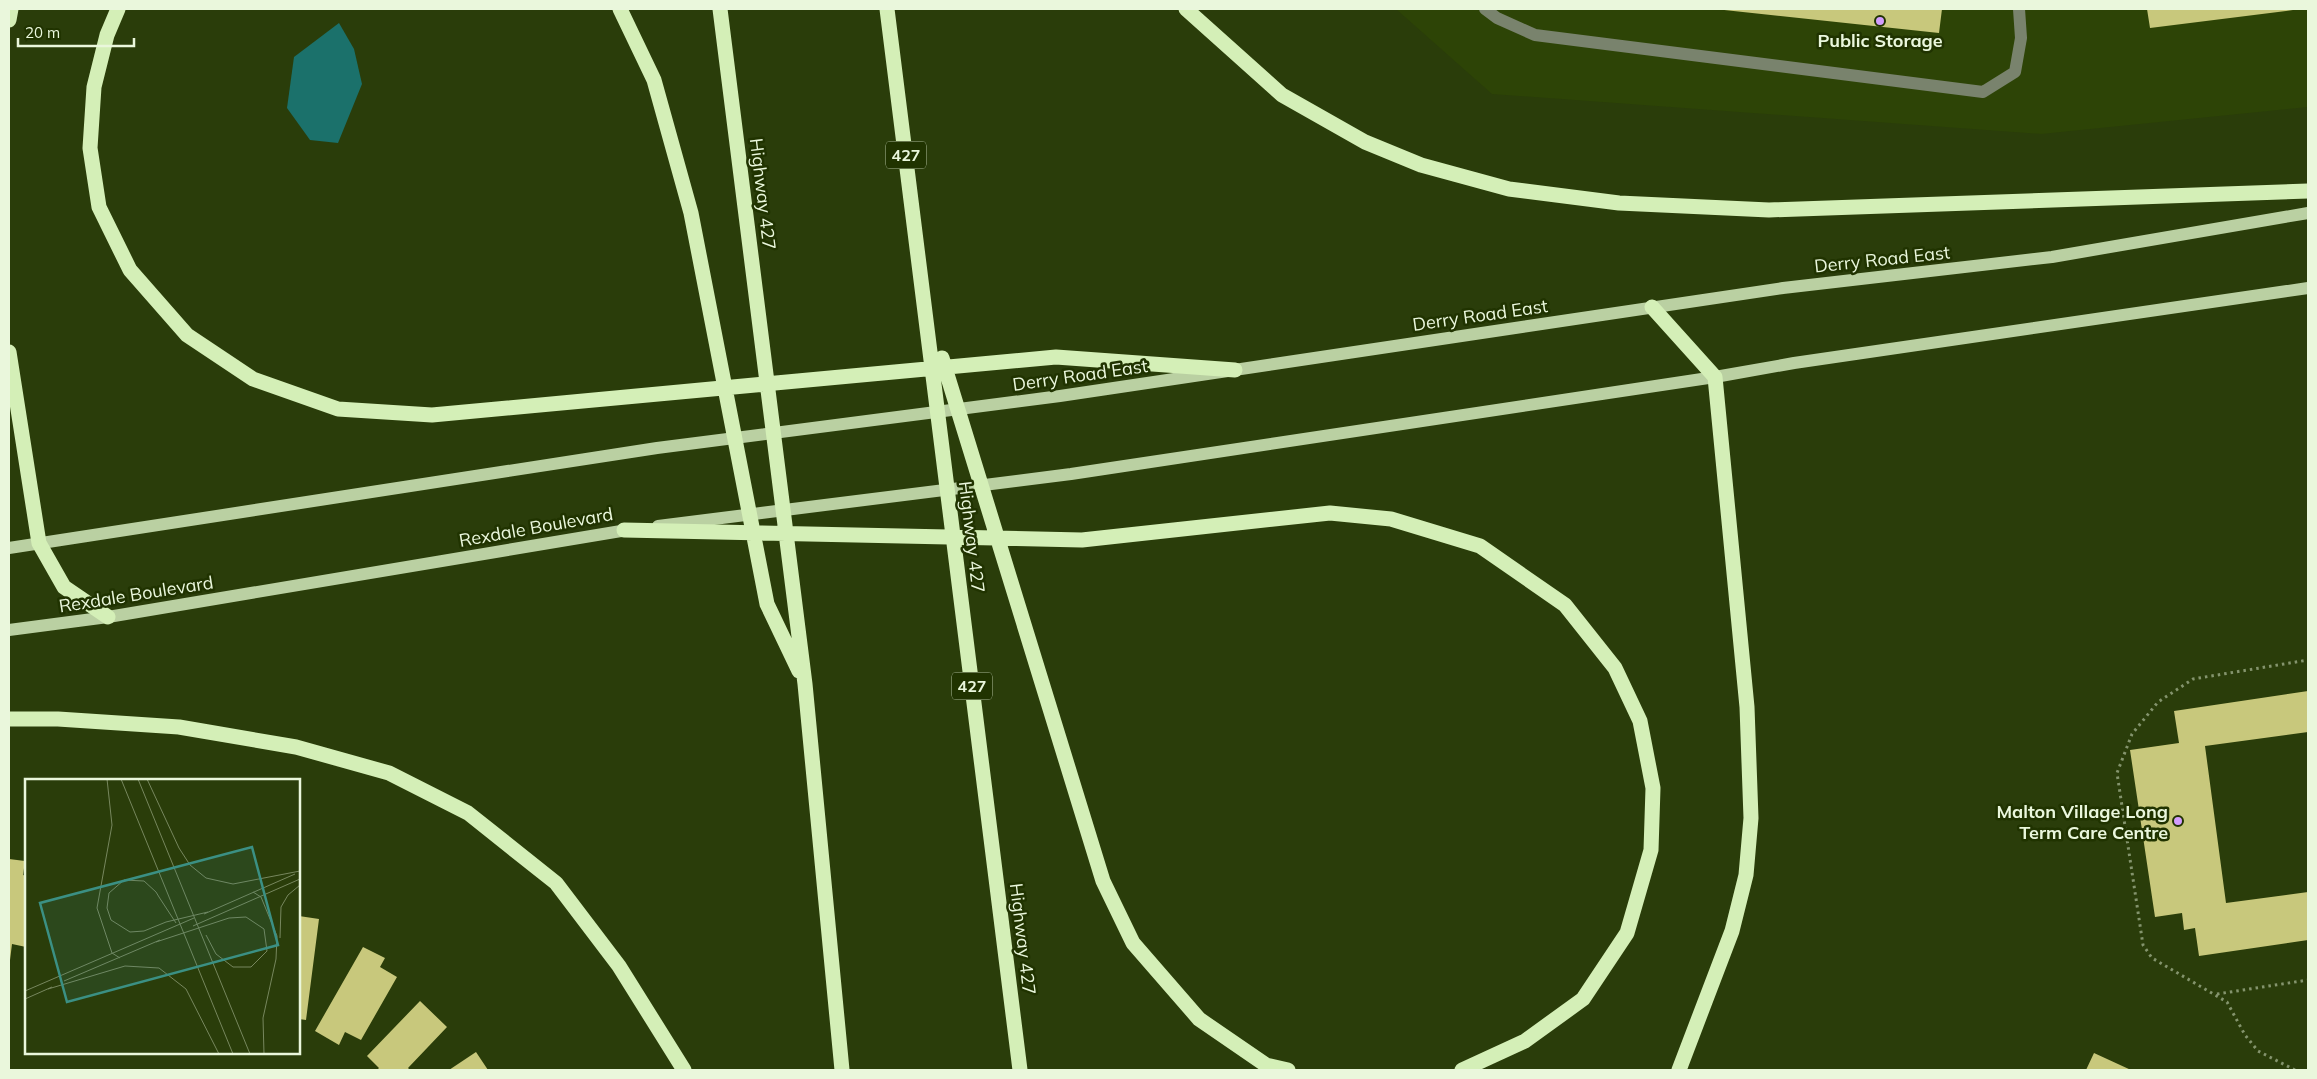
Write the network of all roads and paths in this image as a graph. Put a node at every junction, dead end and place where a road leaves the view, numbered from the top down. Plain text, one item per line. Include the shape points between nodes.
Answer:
1 (11, 9) edge
2 (118, 9) edge
3 (620, 9) edge
4 (720, 9) edge
5 (887, 9) edge
6 (1186, 9) edge
7 (1485, 9) edge
8 (2018, 9) edge
9 (9, 20) edge
10 (2308, 191) edge
11 (2308, 214) edge
12 (2308, 288) edge
13 (924, 302) junction
14 (1652, 308) junction
15 (9, 352) edge
16 (1234, 370) junction
17 (1714, 377) junction
18 (624, 530) junction
19 (38, 543) junction
20 (9, 548) edge
21 (108, 618) junction
22 (9, 630) edge
23 (2308, 660) edge
24 (805, 684) junction
25 (9, 719) edge
26 (2308, 980) edge
27 (2217, 994) junction
28 (684, 1070) edge
29 (842, 1070) edge
30 (1020, 1070) edge
31 (1288, 1070) edge
32 (1462, 1070) edge
33 (1679, 1070) edge
34 (2295, 1070) edge

1 - 9 highway
2 - 16 highway via 107,35 94,88 90,148 99,207 130,270 187,335 253,379 338,409 432,415 1056,357
3 - 24 highway via 654,80 691,213 767,604
4 - 24 highway, Highway 427
5 - 13 highway, Highway 427 / 427
6 - 10 highway via 1282,95 1365,142 1422,165 1509,189 1618,203 1769,210
7 - 8 lane via 1535,35 1983,92 2015,72 2021,38
11 - 14 main road, Derry Road East via 2052,258 1783,288
12 - 17 main road
13 - 30 highway, Highway 427 / 427
13 - 31 highway via 1103,881 1133,944 1199,1019 1266,1065
14 - 16 main road, Derry Road East
14 - 17 highway
15 - 19 highway
16 - 19 main road, Derry Road East via 657,448
17 - 18 main road, Rexdale Boulevard via 1070,474
17 - 33 highway via 1748,707 1751,818 1746,875 1732,931
18 - 21 main road, Rexdale Boulevard
18 - 32 highway via 1082,540 1330,513 1390,519 1480,546 1565,605 1615,668 1640,721 1653,788 1651,850 1627,933 1583,999 1525,1041
19 - 20 main road
19 - 21 highway via 64,587
21 - 22 main road, Rexdale Boulevard
23 - 27 path via 2193,679 2158,702 2137,727 2117,773 2143,945 2152,958
24 - 29 highway, Highway 427
25 - 28 highway via 178,727 296,747 389,773 468,813 556,883 618,966
26 - 27 path
27 - 34 path via 2227,1002 2258,1051

